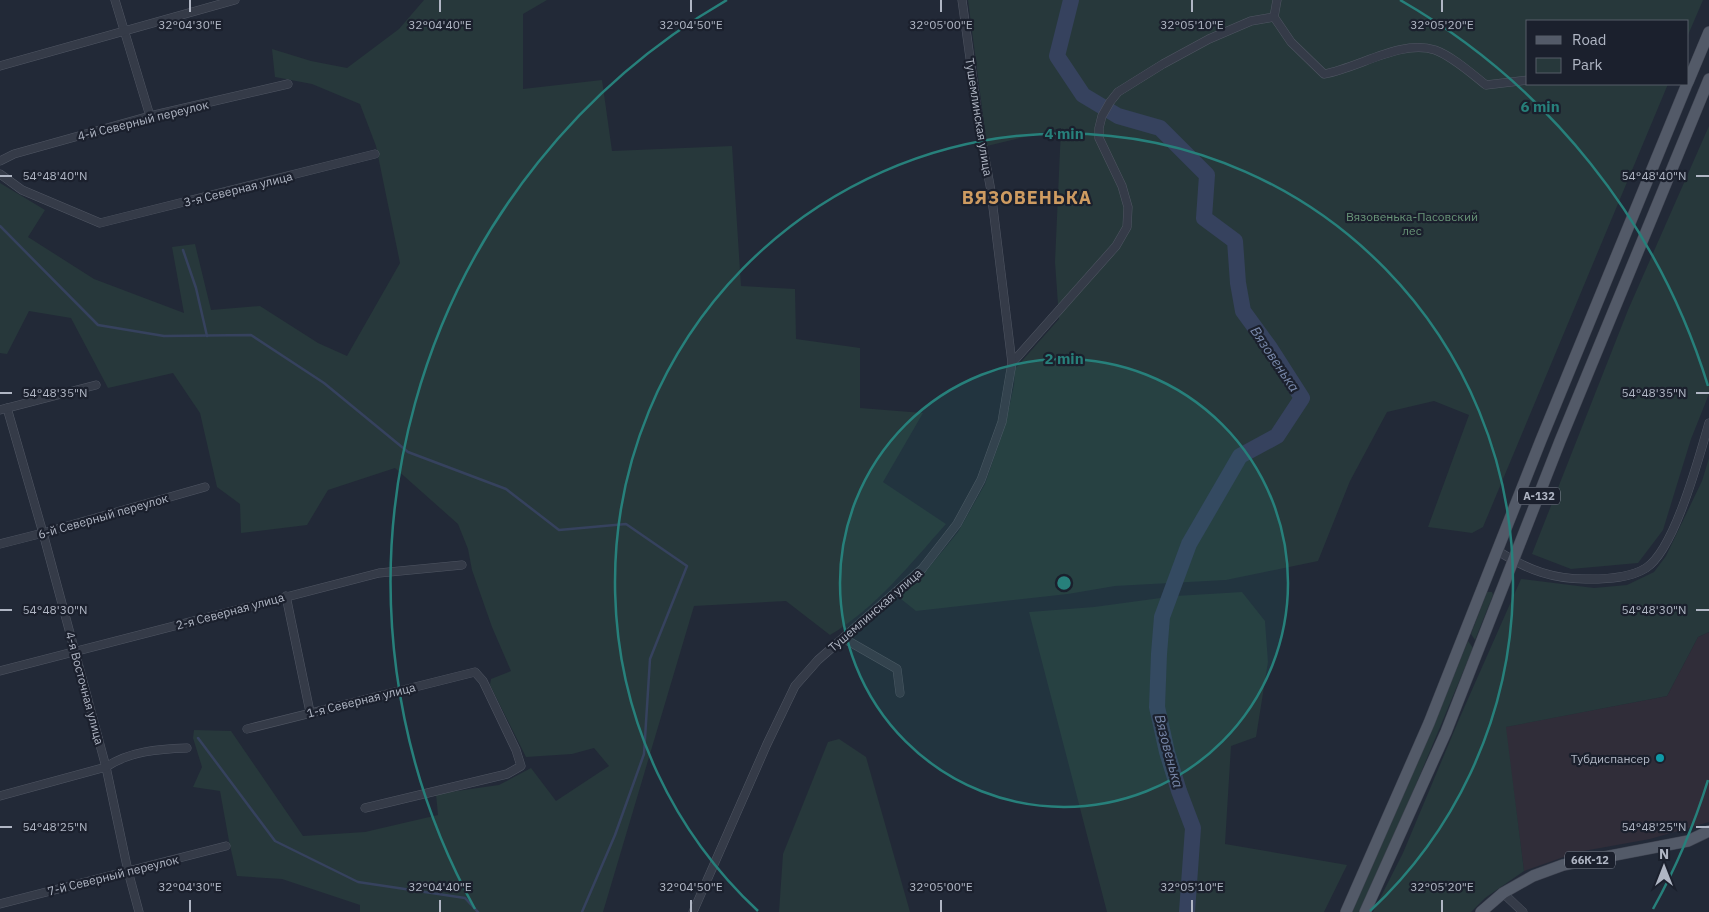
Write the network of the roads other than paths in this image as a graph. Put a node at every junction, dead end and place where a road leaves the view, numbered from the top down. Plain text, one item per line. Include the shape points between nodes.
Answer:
1 (115, 0) edge
2 (235, 0) edge
3 (962, 0) edge
4 (1277, 0) edge
5 (1274, 17) junction
6 (1709, 32) edge
7 (124, 33) junction
8 (0, 66) edge
9 (1689, 78) edge
10 (1709, 79) edge
11 (1526, 80) edge
12 (288, 84) dead end
13 (1686, 85) edge
14 (150, 116) junction
15 (376, 154) dead end
16 (0, 161) edge
17 (0, 174) edge
18 (1012, 362) junction
19 (96, 385) dead end
20 (4, 409) edge
21 (1709, 423) edge
22 (205, 486) dead end
23 (43, 533) junction
24 (0, 544) edge
25 (1498, 551) junction
26 (1514, 561) junction
27 (462, 565) dead end
28 (286, 596) junction
29 (843, 638) junction
30 (75, 651) junction
31 (0, 670) edge
32 (900, 693) dead end
33 (310, 712) junction
34 (247, 730) dead end
35 (187, 748) dead end
36 (106, 767) junction
37 (0, 796) edge
38 (365, 808) dead end
39 (1709, 830) edge
40 (226, 846) dead end
41 (128, 871) junction
42 (1504, 893) junction
43 (0, 904) edge
44 (138, 912) edge
45 (693, 912) edge
46 (1346, 912) edge
47 (1365, 912) edge
48 (1481, 912) edge
49 (1523, 912) edge

1 - 7 street
2 - 7 street
3 - 18 street, Тушемлинская улица via 980,131 992,191
4 - 5 street
5 - 11 street via 1291,42 1324,74 1339,72 1403,49 1423,47 1438,51 1486,85
5 - 18 street via 1251,21 1209,39 1155,68 1118,92 1110,102 1102,116 1099,138 1122,186 1128,207 1127,227 1116,246
6 - 9 main road, А-132
7 - 8 street
7 - 14 street
10 - 26 main road, А-132 via 1567,423
12 - 14 street, 4-й Северный переулок
13 - 25 main road, А-132
14 - 16 street, 4-й Северный переулок via 14,154
15 - 17 street, 3-я Северная улица via 100,223 22,190
18 - 29 street, Тушемлинская улица via 1002,422 981,480 957,524 922,569
19 - 20 street
20 - 23 street, 4-я Восточная улица
21 - 26 street via 1688,491 1671,530 1659,555 1645,568 1620,577 1574,579 1530,570
22 - 23 street, 6-й Северный переулок
23 - 24 street, 6-й Северный переулок
23 - 30 street, 4-я Восточная улица
25 - 26 street
25 - 46 main road, А-132 via 1429,723
26 - 47 main road, А-132 via 1446,732
27 - 28 street, 2-я Северная улица via 379,573
28 - 30 street, 2-я Северная улица
28 - 33 street
29 - 32 street via 897,669
29 - 45 street, Тушемлинская улица via 795,686
30 - 31 street, 2-я Северная улица
30 - 36 street, 4-я Восточная улица
33 - 34 street, 1-я Северная улица
33 - 38 street, 1-я Северная улица via 475,672 483,681 521,766 507,774
35 - 36 street via 150,750
36 - 37 street
36 - 41 street, 4-я Восточная улица
39 - 42 main road, 66К-12 via 1688,841 1563,865 1533,876
40 - 41 street, 7-й Северный переулок
41 - 43 street, 7-й Северный переулок
41 - 44 street, 4-я Восточная улица
42 - 48 main road, 66К-12
42 - 49 street

